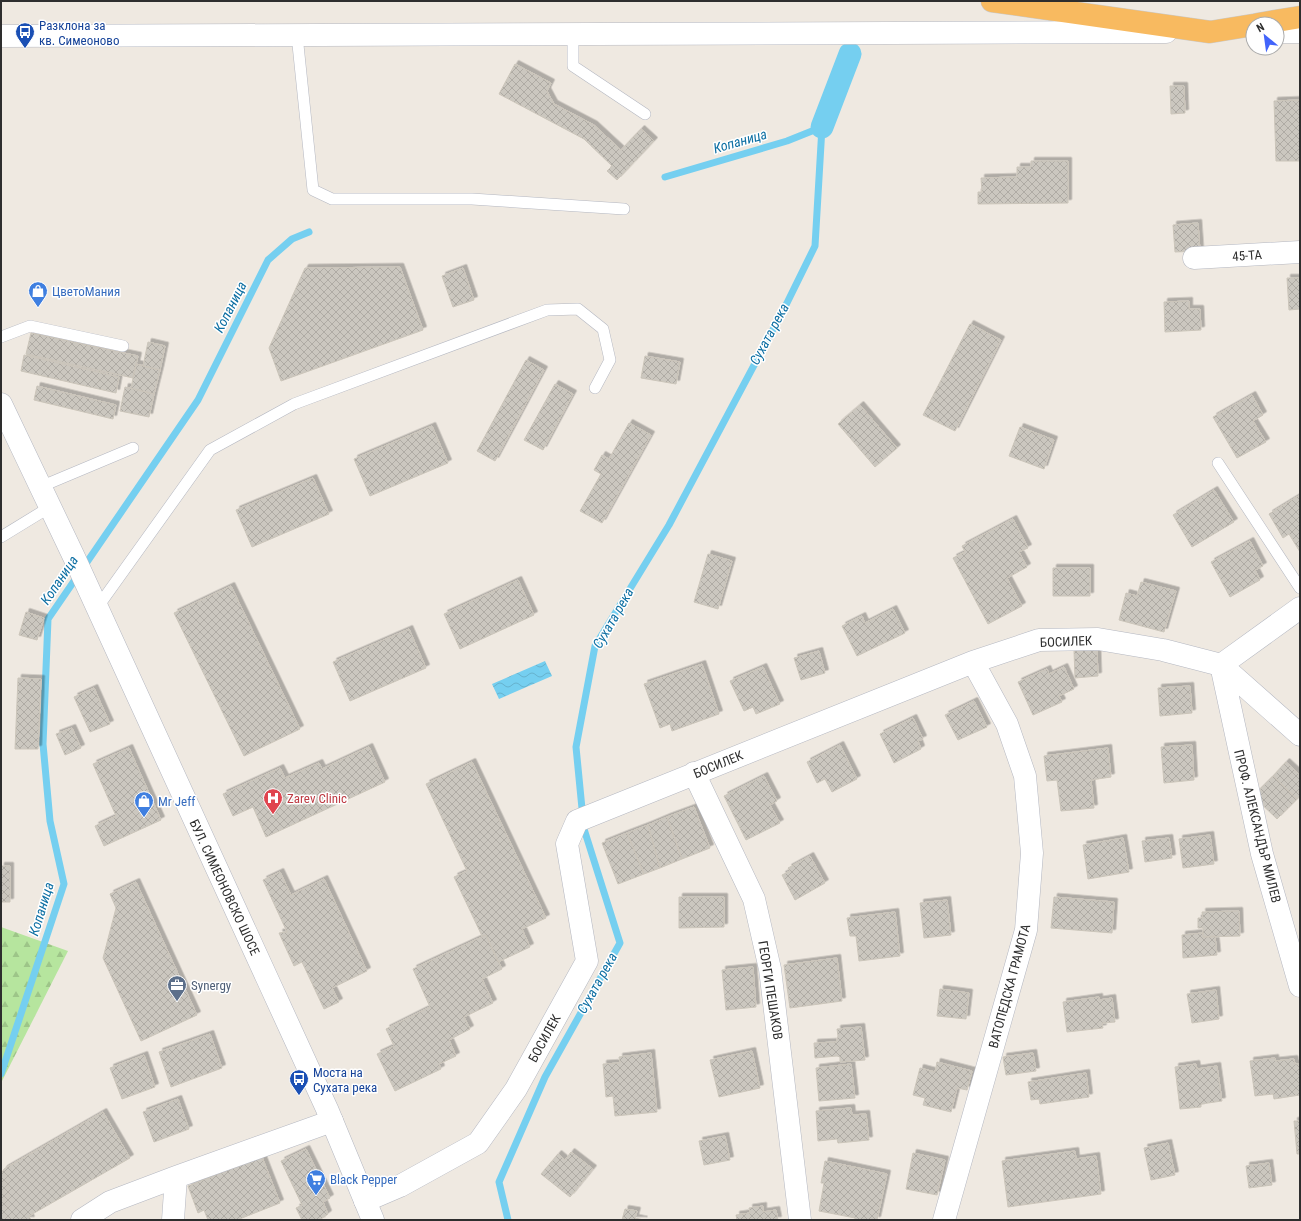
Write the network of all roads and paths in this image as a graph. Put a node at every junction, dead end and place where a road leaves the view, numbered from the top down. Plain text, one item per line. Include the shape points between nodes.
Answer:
1 (992, 1) edge
2 (1300, 17) edge
3 (1285, 20) edge
4 (1245, 26) edge
5 (1210, 32) junction
6 (1245, 32) edge
7 (1285, 32) edge
8 (1300, 32) edge
9 (297, 35) junction
10 (573, 35) junction
11 (1, 36) edge
12 (645, 114) dead end
13 (624, 209) dead end
14 (1300, 252) edge
15 (1194, 258) dead end
16 (1, 337) edge
17 (122, 346) dead end
18 (595, 388) dead end
19 (1, 404) edge
20 (133, 448) dead end
21 (1218, 462) dead end
22 (40, 487) junction
23 (50, 507) junction
24 (1, 537) edge
25 (1300, 588) edge
26 (97, 608) junction
27 (1300, 608) edge
28 (973, 662) junction
29 (1221, 665) junction
30 (1300, 735) edge
31 (694, 774) junction
32 (1300, 986) edge
33 (332, 1121) junction
34 (176, 1176) junction
35 (369, 1211) edge
36 (82, 1220) edge
37 (173, 1220) edge
38 (800, 1220) edge
39 (944, 1220) edge

1 - 5 highway
2 - 3 highway
4 - 5 highway
5 - 6 street
5 - 10 street
7 - 8 street
9 - 10 street
9 - 11 street
9 - 13 lane via 313,190 332,199 472,199
10 - 12 lane via 573,66
14 - 15 street, 45-ТА
16 - 17 lane via 30,326
18 - 26 lane via 610,360 604,329 578,309 547,310 294,404 210,450
19 - 22 street, БУЛ. СИМЕОНОВСКО ШОСЕ
20 - 22 lane
21 - 25 lane
22 - 23 street, БУЛ. СИМЕОНОВСКО ШОСЕ
23 - 24 lane
23 - 26 street, БУЛ. СИМЕОНОВСКО ШОСЕ
26 - 33 street, БУЛ. СИМЕОНОВСКО ШОСЕ
27 - 29 street
28 - 29 street, БОСИЛЕК via 1039,640 1098,640 1164,650
28 - 31 street, БОСИЛЕК
28 - 39 street, ВАТОПЕДСКА ГРАМОТА via 1007,724 1025,776 1032,853 1026,930
29 - 30 street, БОСИЛЕК
29 - 32 street, ПРОФ. АЛЕКСАНДЪР МИЛЕВ via 1262,854
31 - 35 street, БОСИЛЕК via 587,817 567,844 587,961 516,1089 478,1143 412,1179
31 - 38 street, ГЕОРГИ ПЕШАКОВ via 754,899 770,969
33 - 34 street
33 - 35 street, БУЛ. СИМЕОНОВСКО ШОСЕ
34 - 36 street via 110,1202
34 - 37 street

